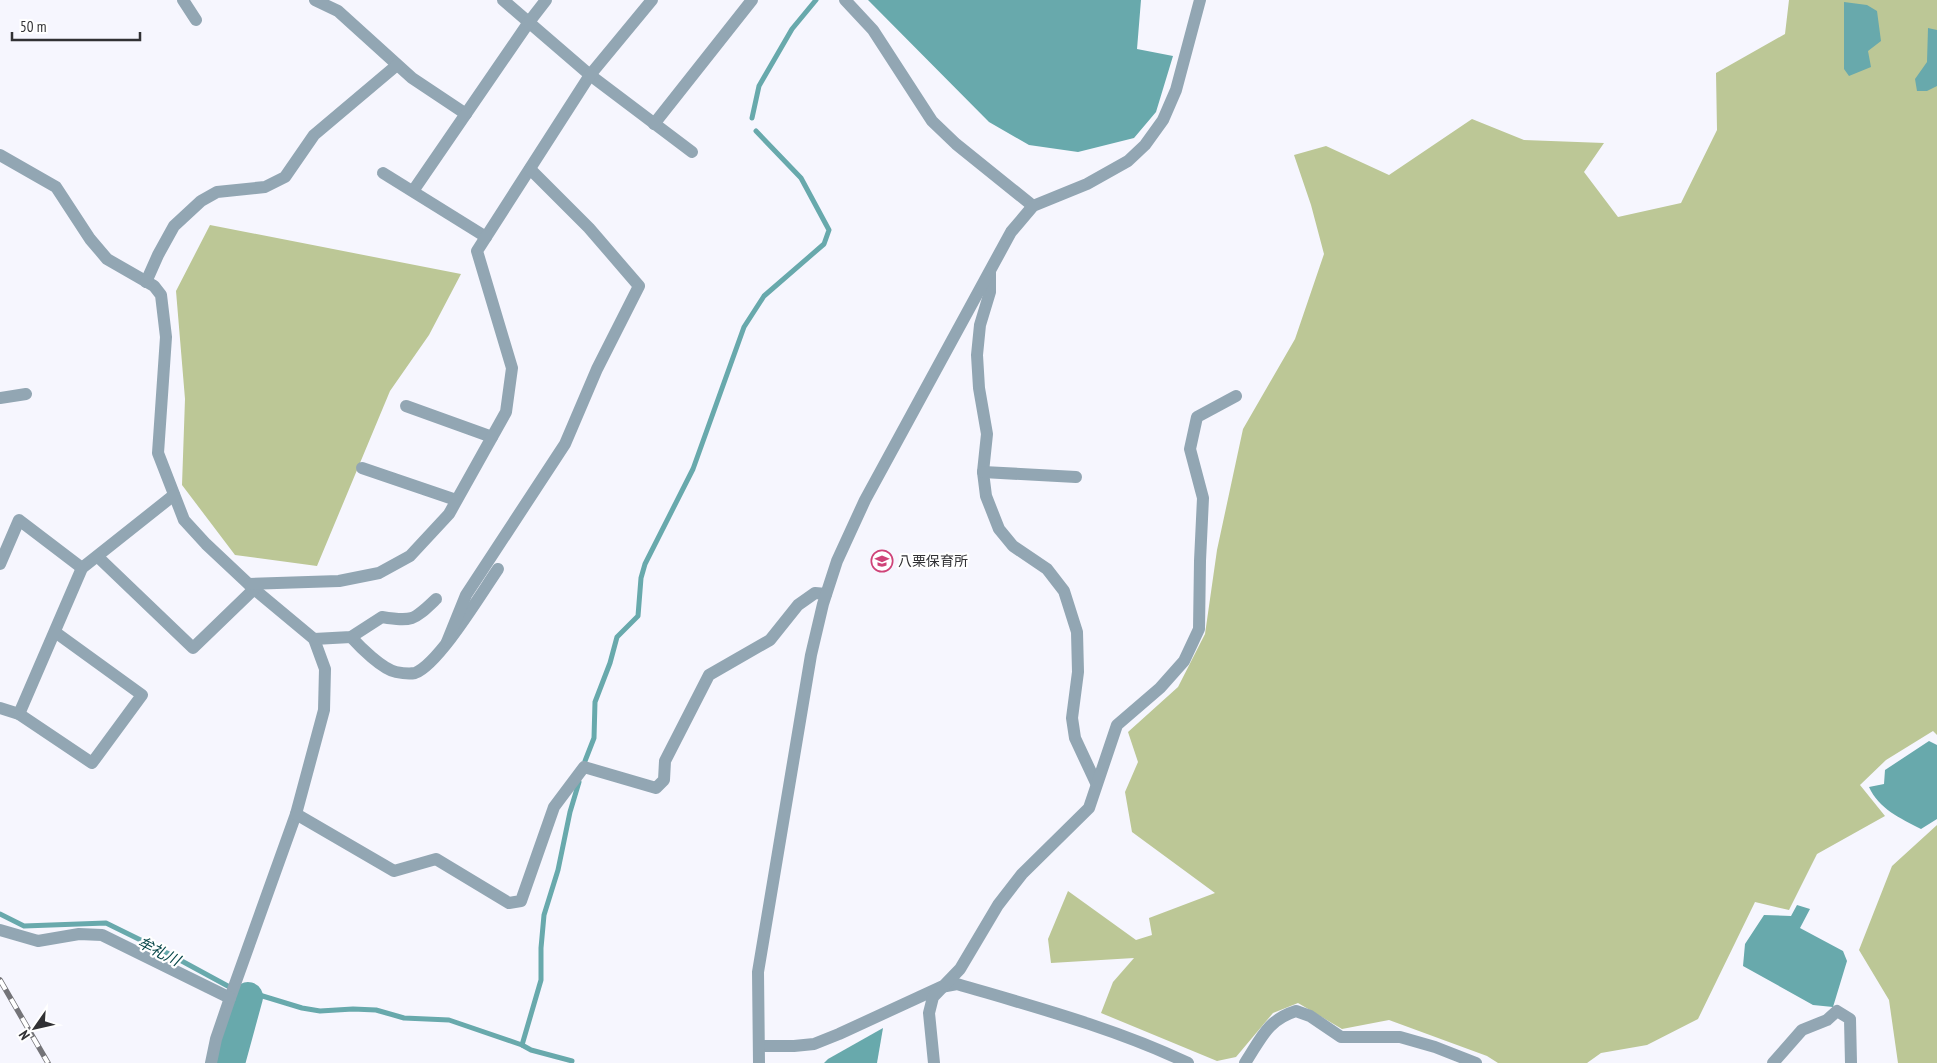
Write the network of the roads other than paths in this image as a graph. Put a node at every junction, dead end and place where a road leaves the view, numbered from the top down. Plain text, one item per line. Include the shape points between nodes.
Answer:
1 (182, 0) edge
2 (315, 0) edge
3 (503, 0) edge
4 (546, 0) edge
5 (652, 0) edge
6 (752, 0) edge
7 (845, 0) edge
8 (1200, 0) edge
9 (341, 6) edge
10 (196, 20) dead end
11 (529, 22) junction
12 (398, 65) junction
13 (590, 75) junction
14 (466, 114) junction
15 (654, 124) junction
16 (692, 152) dead end
17 (0, 155) edge
18 (530, 169) junction
19 (383, 173) dead end
20 (412, 191) junction
21 (1033, 206) junction
22 (486, 237) junction
23 (990, 270) junction
24 (146, 282) junction
25 (26, 394) dead end
26 (1236, 396) dead end
27 (0, 398) edge
28 (406, 406) dead end
29 (492, 437) junction
30 (362, 468) dead end
31 (983, 472) junction
32 (1076, 477) dead end
33 (174, 495) junction
34 (456, 500) junction
35 (98, 557) junction
36 (0, 564) edge
37 (82, 568) junction
38 (498, 569) dead end
39 (252, 586) junction
40 (826, 594) junction
41 (436, 599) dead end
42 (55, 632) junction
43 (351, 637) junction
44 (314, 639) junction
45 (447, 642) junction
46 (0, 708) edge
47 (19, 714) junction
48 (1096, 783) junction
49 (296, 814) junction
50 (0, 930) edge
51 (941, 987) junction
52 (230, 998) junction
53 (759, 1046) junction
54 (211, 1063) edge
55 (759, 1063) edge
56 (934, 1063) edge
57 (1188, 1063) edge
58 (1245, 1063) edge
59 (1476, 1063) edge
60 (1773, 1063) edge
61 (1851, 1063) edge

1 - 10 street
2 - 9 street
3 - 11 street
4 - 11 street
5 - 13 street
6 - 15 street
7 - 21 street via 874,30 932,121
8 - 21 street via 1176,90 1163,120 1145,145 1128,161 1088,184
9 - 12 street
11 - 13 street
11 - 14 street
12 - 14 street
12 - 24 street via 314,135 285,177 265,187 217,192 201,201 174,226
13 - 15 street
13 - 18 street
14 - 20 street
15 - 16 street
17 - 24 street via 56,187 107,259
18 - 22 street
18 - 45 street via 589,228 638,286 565,444 466,595
19 - 20 street
20 - 22 street
21 - 23 street via 1011,232
22 - 29 street via 477,252 512,368 506,412
23 - 31 street via 990,292 980,325 977,354 987,434
23 - 40 street via 865,500
24 - 33 street via 161,295 166,337 158,453
25 - 27 street
26 - 48 street via 1197,417 1190,449 1203,498 1199,629 1184,661 1160,688 1117,725
28 - 29 street
29 - 34 street
30 - 34 street
31 - 32 street
31 - 48 street via 986,496 999,529 1013,546 1047,568 1064,591 1077,632 1078,672 1072,718 1075,738
33 - 35 street
33 - 39 street via 184,520
34 - 39 street via 449,514 410,556 379,573 339,581
35 - 37 street
35 - 39 street via 194,648
36 - 37 street via 19,520
37 - 42 street
38 - 45 street
39 - 44 street
40 - 49 street via 815,593 798,605 770,640 709,674 665,761 664,780 656,788 584,767 554,807 521,901 509,904 436,858 394,872
40 - 53 street via 811,655 758,972
41 - 43 street via 418,617 401,620 382,617
42 - 47 street
42 - 47 street via 142,695 92,762
43 - 44 street
43 - 45 street via 368,655 394,672 414,674 428,665
44 - 49 street via 325,669 324,710
46 - 47 street
48 - 51 street via 1090,808 1022,874 998,905 960,969
49 - 52 street
50 - 52 street via 38,941 79,934 102,935
51 - 53 street via 814,1044
51 - 56 street via 933,997 929,1013
51 - 57 street via 957,984 1091,1024
52 - 54 street
53 - 55 street
58 - 59 street via 1272,1022 1296,1011 1310,1016 1340,1037 1400,1037
60 - 61 street via 1802,1030 1827,1020 1837,1011 1850,1019

